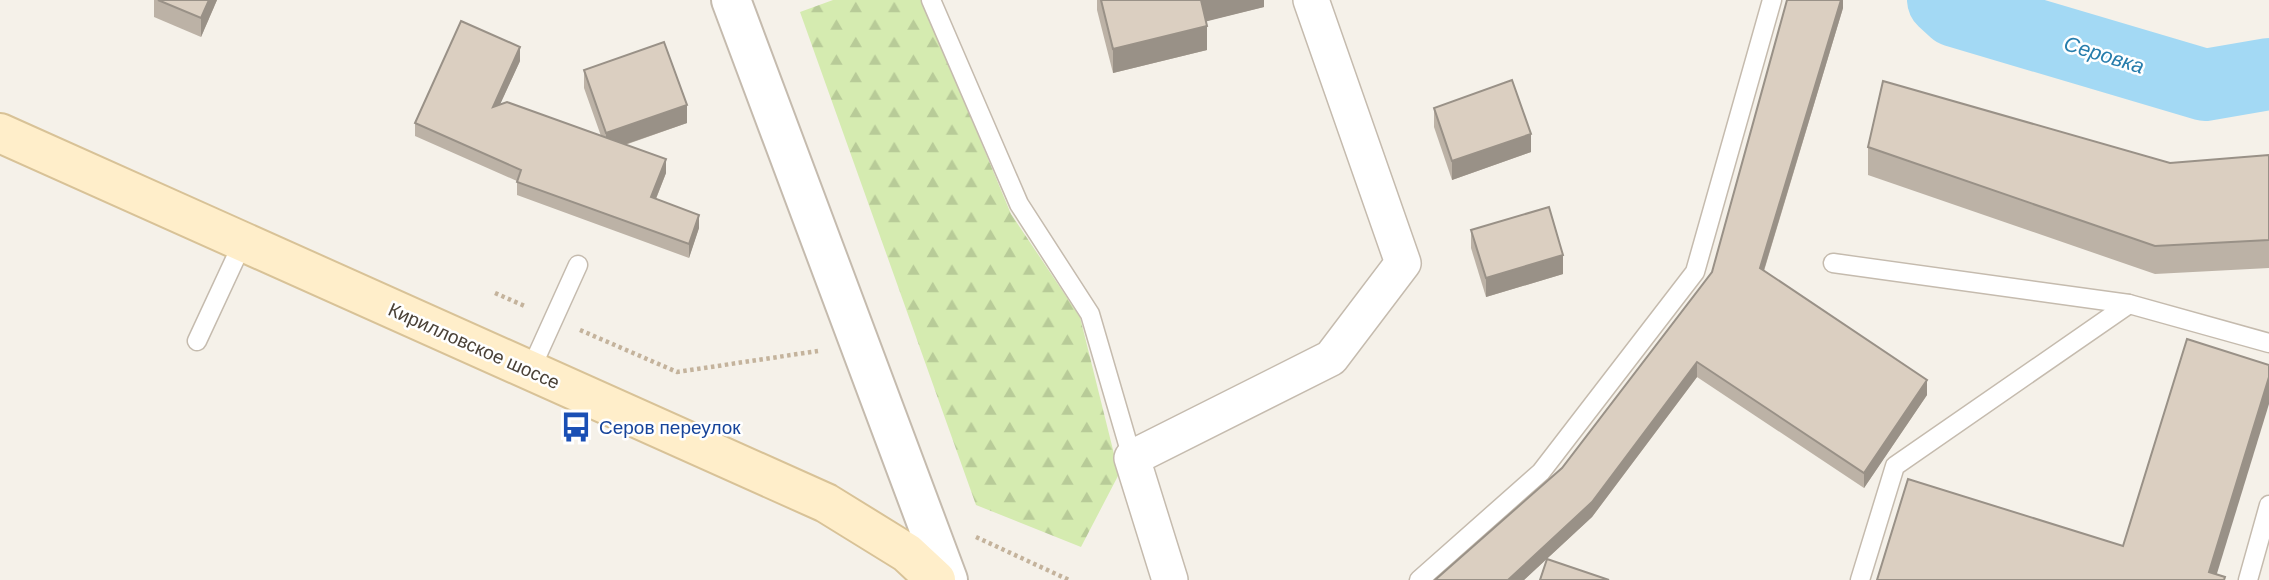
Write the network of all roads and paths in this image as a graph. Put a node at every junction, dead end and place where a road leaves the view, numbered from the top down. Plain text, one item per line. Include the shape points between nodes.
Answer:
1 (731, 0) edge
2 (931, 0) edge
3 (1311, 0) edge
4 (1772, 0) edge
5 (0, 134) edge
6 (243, 243) junction
7 (1833, 262) dead end
8 (578, 265) dead end
9 (495, 293) dead end
10 (2129, 304) junction
11 (554, 319) junction
12 (197, 341) dead end
13 (2269, 342) edge
14 (818, 351) dead end
15 (530, 371) junction
16 (1132, 458) junction
17 (2269, 505) edge
18 (969, 534) dead end
19 (936, 580) edge
20 (948, 580) edge
21 (1069, 580) edge
22 (1170, 580) edge
23 (1419, 580) edge
24 (1860, 580) edge
25 (2248, 580) edge

1 - 20 street
2 - 16 lane via 1019,204 1090,314
3 - 16 street via 1403,263 1331,358
4 - 23 lane via 1695,272 1541,472
5 - 6 main road, Кирилловское шоссе
6 - 12 lane
6 - 15 main road, Кирилловское шоссе
7 - 10 lane
8 - 11 lane
9 - 11 path
10 - 13 lane
10 - 24 lane via 1895,466
11 - 14 path via 677,372
11 - 15 lane
15 - 19 main road, Кирилловское шоссе via 826,503 907,553
16 - 22 street
17 - 25 lane
18 - 21 path

